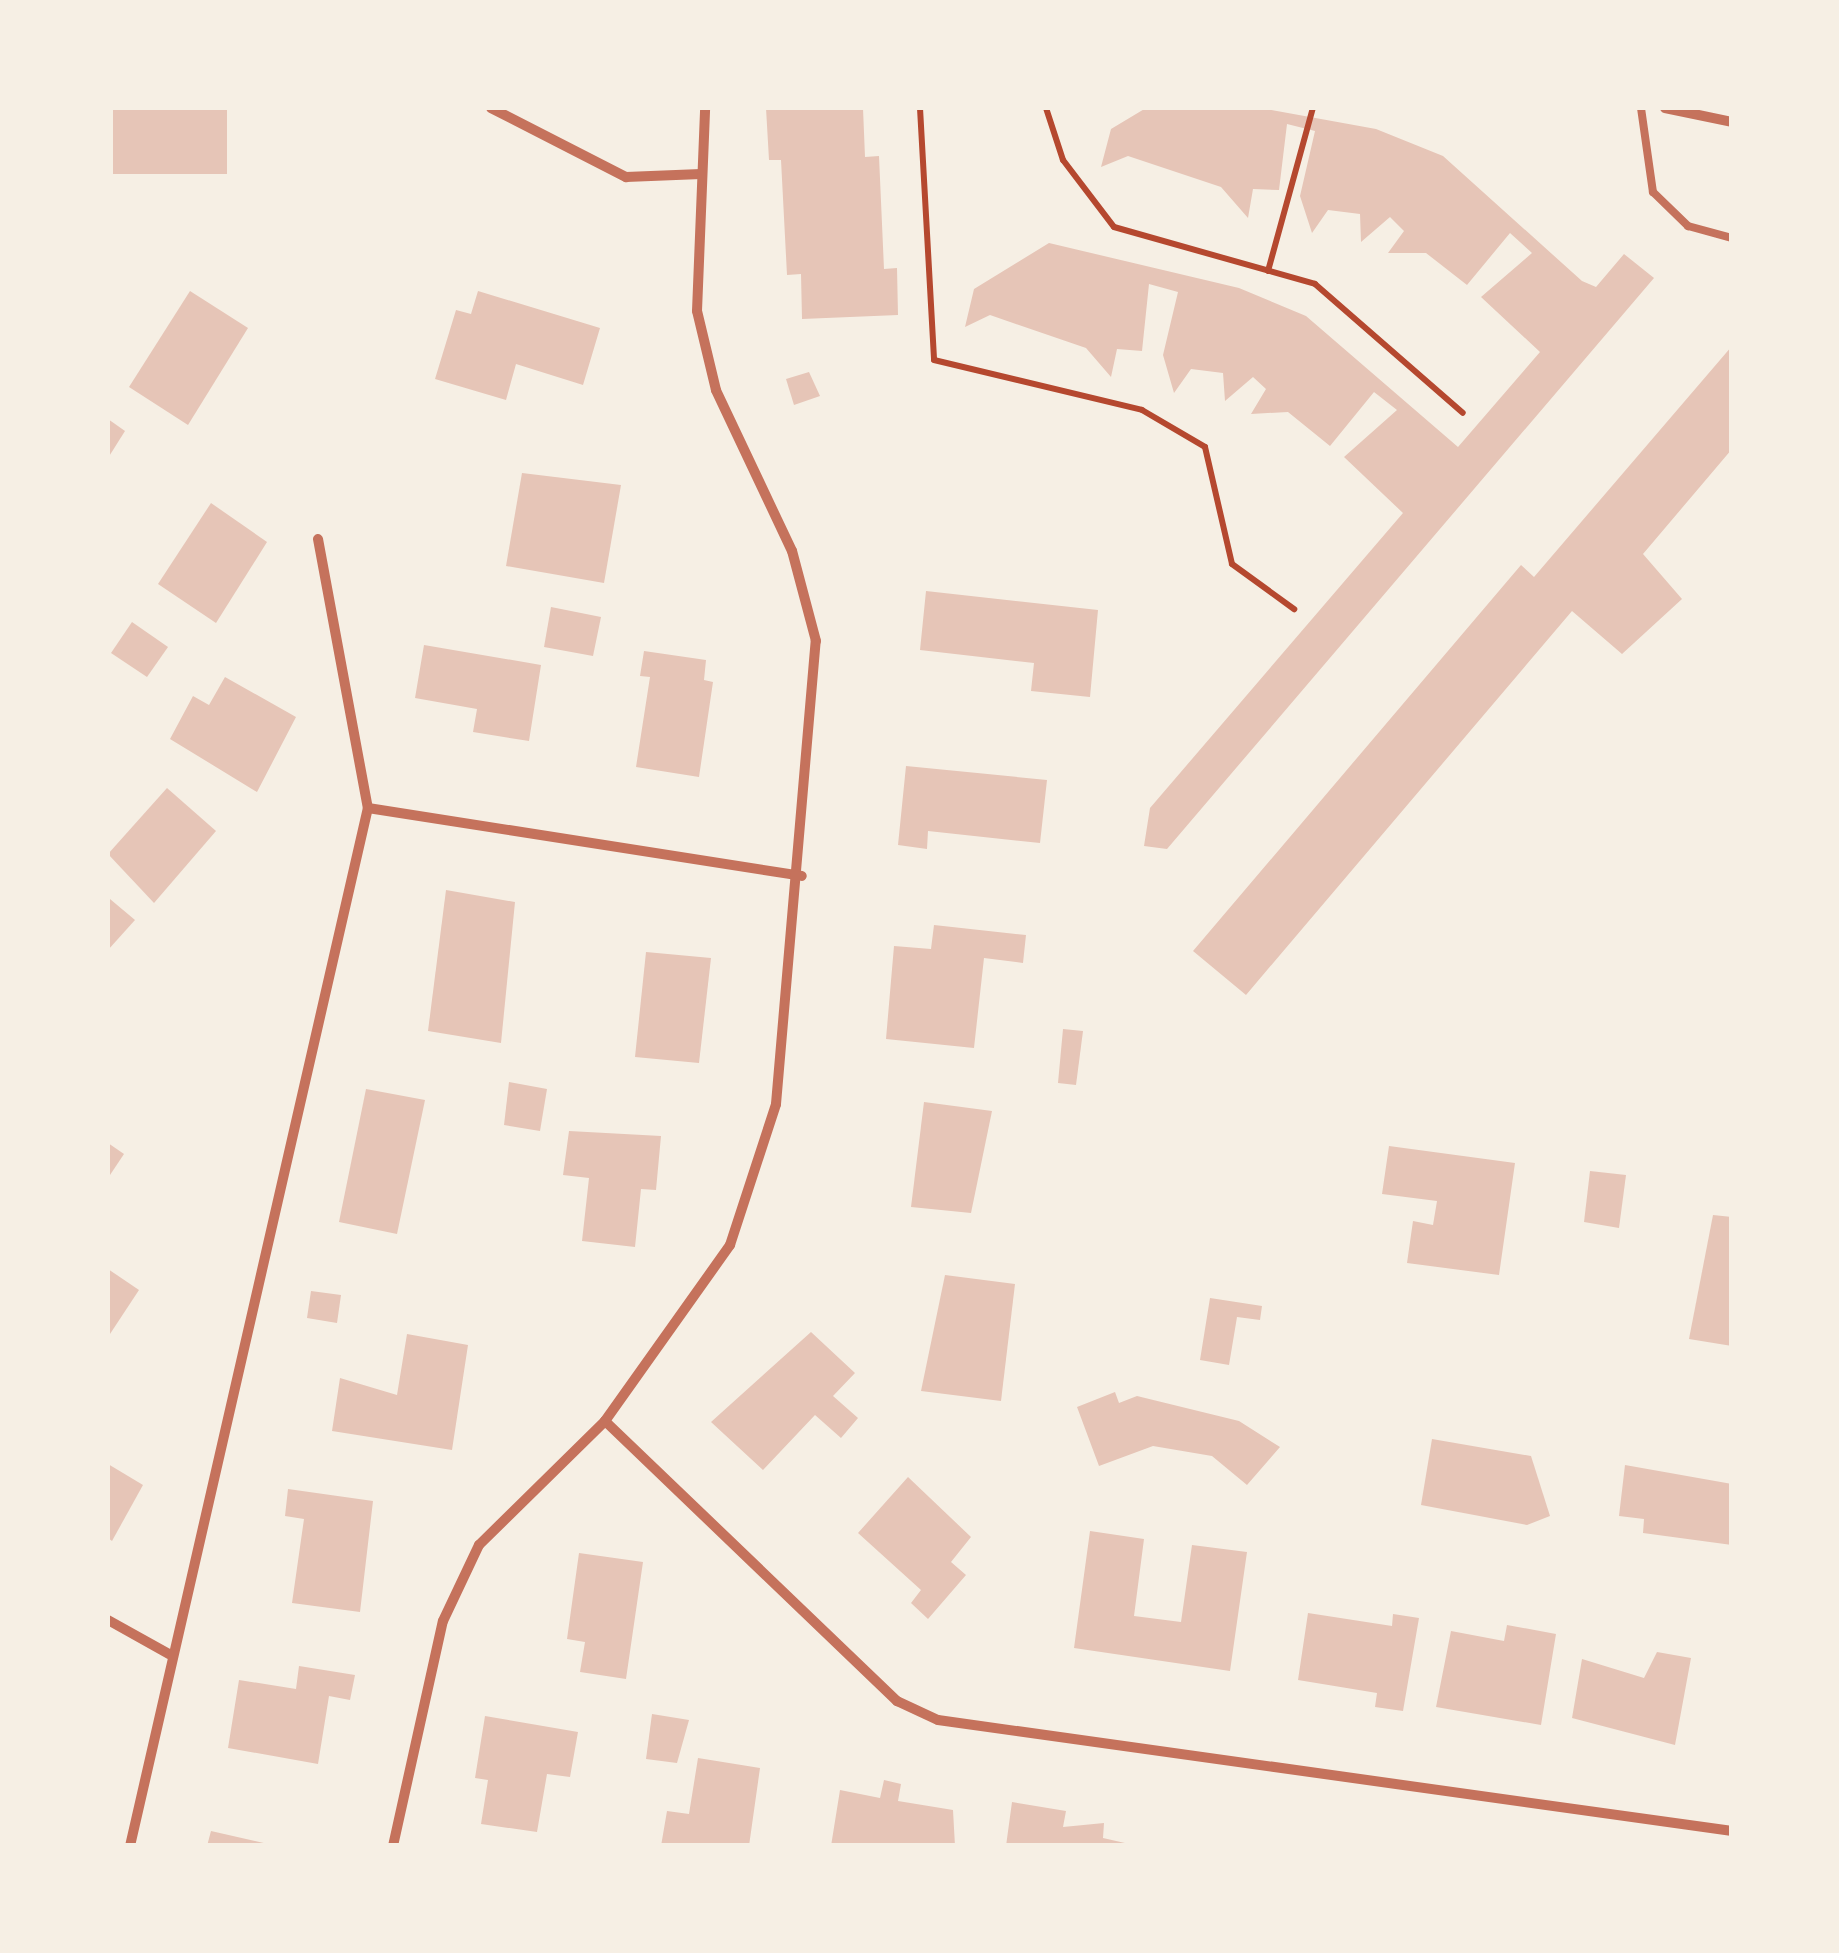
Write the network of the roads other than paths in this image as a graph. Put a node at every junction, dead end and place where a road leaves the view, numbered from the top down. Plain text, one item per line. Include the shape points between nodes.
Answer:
1 (491, 108) edge
2 (705, 108) edge
3 (1641, 108) edge
4 (1665, 108) edge
5 (1732, 122) edge
6 (701, 174) junction
7 (1732, 238) edge
8 (318, 539) dead end
9 (368, 808) junction
10 (802, 876) junction
11 (606, 1420) junction
12 (108, 1620) edge
13 (169, 1654) junction
14 (1732, 1831) edge
15 (130, 1846) edge
16 (393, 1846) edge

1 - 6 street via 626,177
2 - 6 street
3 - 7 lane via 1653,192 1688,226
4 - 5 street
6 - 10 street via 704,343 716,390 792,551 816,642
8 - 9 street
9 - 10 street
9 - 13 street
10 - 11 street via 776,1104 730,1245
11 - 14 street via 898,1701 938,1720
11 - 16 street via 479,1545 444,1620
12 - 13 street
13 - 15 street

